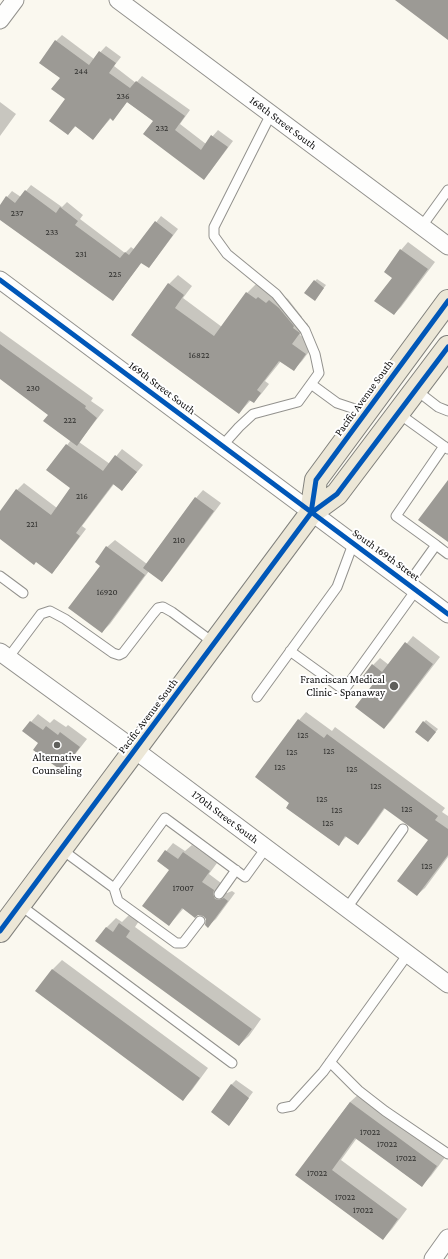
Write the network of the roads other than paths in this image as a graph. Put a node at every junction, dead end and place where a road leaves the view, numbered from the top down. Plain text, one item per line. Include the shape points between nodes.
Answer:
1 (14, 0) edge
2 (118, 0) edge
3 (0, 20) edge
4 (271, 114) junction
5 (448, 190) edge
6 (422, 226) junction
7 (448, 246) edge
8 (0, 280) edge
9 (448, 301) edge
10 (448, 348) edge
11 (311, 384) junction
12 (416, 390) junction
13 (448, 411) edge
14 (398, 413) junction
15 (363, 416) junction
16 (222, 446) junction
17 (446, 448) edge
18 (311, 513) junction
19 (353, 544) junction
20 (436, 545) junction
21 (448, 554) edge
22 (0, 576) edge
23 (412, 587) junction
24 (23, 593) dead end
25 (448, 614) edge
26 (214, 643) junction
27 (290, 651) junction
28 (4, 655) edge
29 (257, 697) dead end
30 (135, 750) junction
31 (403, 829) dead end
32 (266, 848) junction
33 (61, 849) junction
34 (236, 870) junction
35 (114, 888) junction
36 (219, 894) dead end
37 (20, 905) junction
38 (347, 908) junction
39 (200, 921) dead end
40 (0, 931) edge
41 (408, 954) junction
42 (448, 984) edge
43 (330, 1062) junction
44 (232, 1063) dead end
45 (282, 1108) dead end
46 (448, 1154) edge
47 (448, 1238) edge
48 (433, 1259) edge

1 - 3 street
2 - 4 street, 168th Street South
4 - 6 street, 168th Street South
4 - 11 lane via 214,227 214,236 227,254 276,294 306,330 319,373
5 - 6 lane
6 - 7 street, 168th Street South
8 - 16 street, 169th Street South
9 - 15 main road, Pacific Avenue South
10 - 12 main road, Pacific Avenue South
11 - 15 lane via 337,403 355,409
11 - 16 lane via 298,402 253,414
12 - 13 lane via 438,407
12 - 14 main road, Pacific Avenue South
14 - 17 lane
14 - 18 main road, Pacific Avenue South via 337,494
15 - 18 main road, Pacific Avenue South via 316,480
16 - 18 street, 169th Street South
17 - 20 lane via 396,516
18 - 19 street, South 169th Street
18 - 26 main road, Pacific Avenue South
19 - 23 street, South 169th Street
19 - 27 lane via 337,587
20 - 21 lane
20 - 23 lane
22 - 24 lane
23 - 25 street, South 169th Street
23 - 27 lane via 344,690
26 - 28 lane via 163,607 152,614 119,655 50,611 41,614
26 - 30 main road, Pacific Avenue South
27 - 29 lane
28 - 30 street, 170th Street South
30 - 32 street, 170th Street South
30 - 33 main road, Pacific Avenue South
31 - 38 lane
32 - 34 lane via 245,877
32 - 38 street, 170th Street South
33 - 35 lane
33 - 37 main road, Pacific Avenue South
34 - 35 lane via 165,818
34 - 36 lane
35 - 39 lane via 118,901 176,943 183,943
37 - 40 main road, Pacific Avenue South
37 - 44 lane
38 - 41 street, 170th Street South
41 - 42 street, 170th Street South
41 - 43 lane
43 - 45 lane via 292,1106
43 - 46 lane via 358,1090
47 - 48 street

